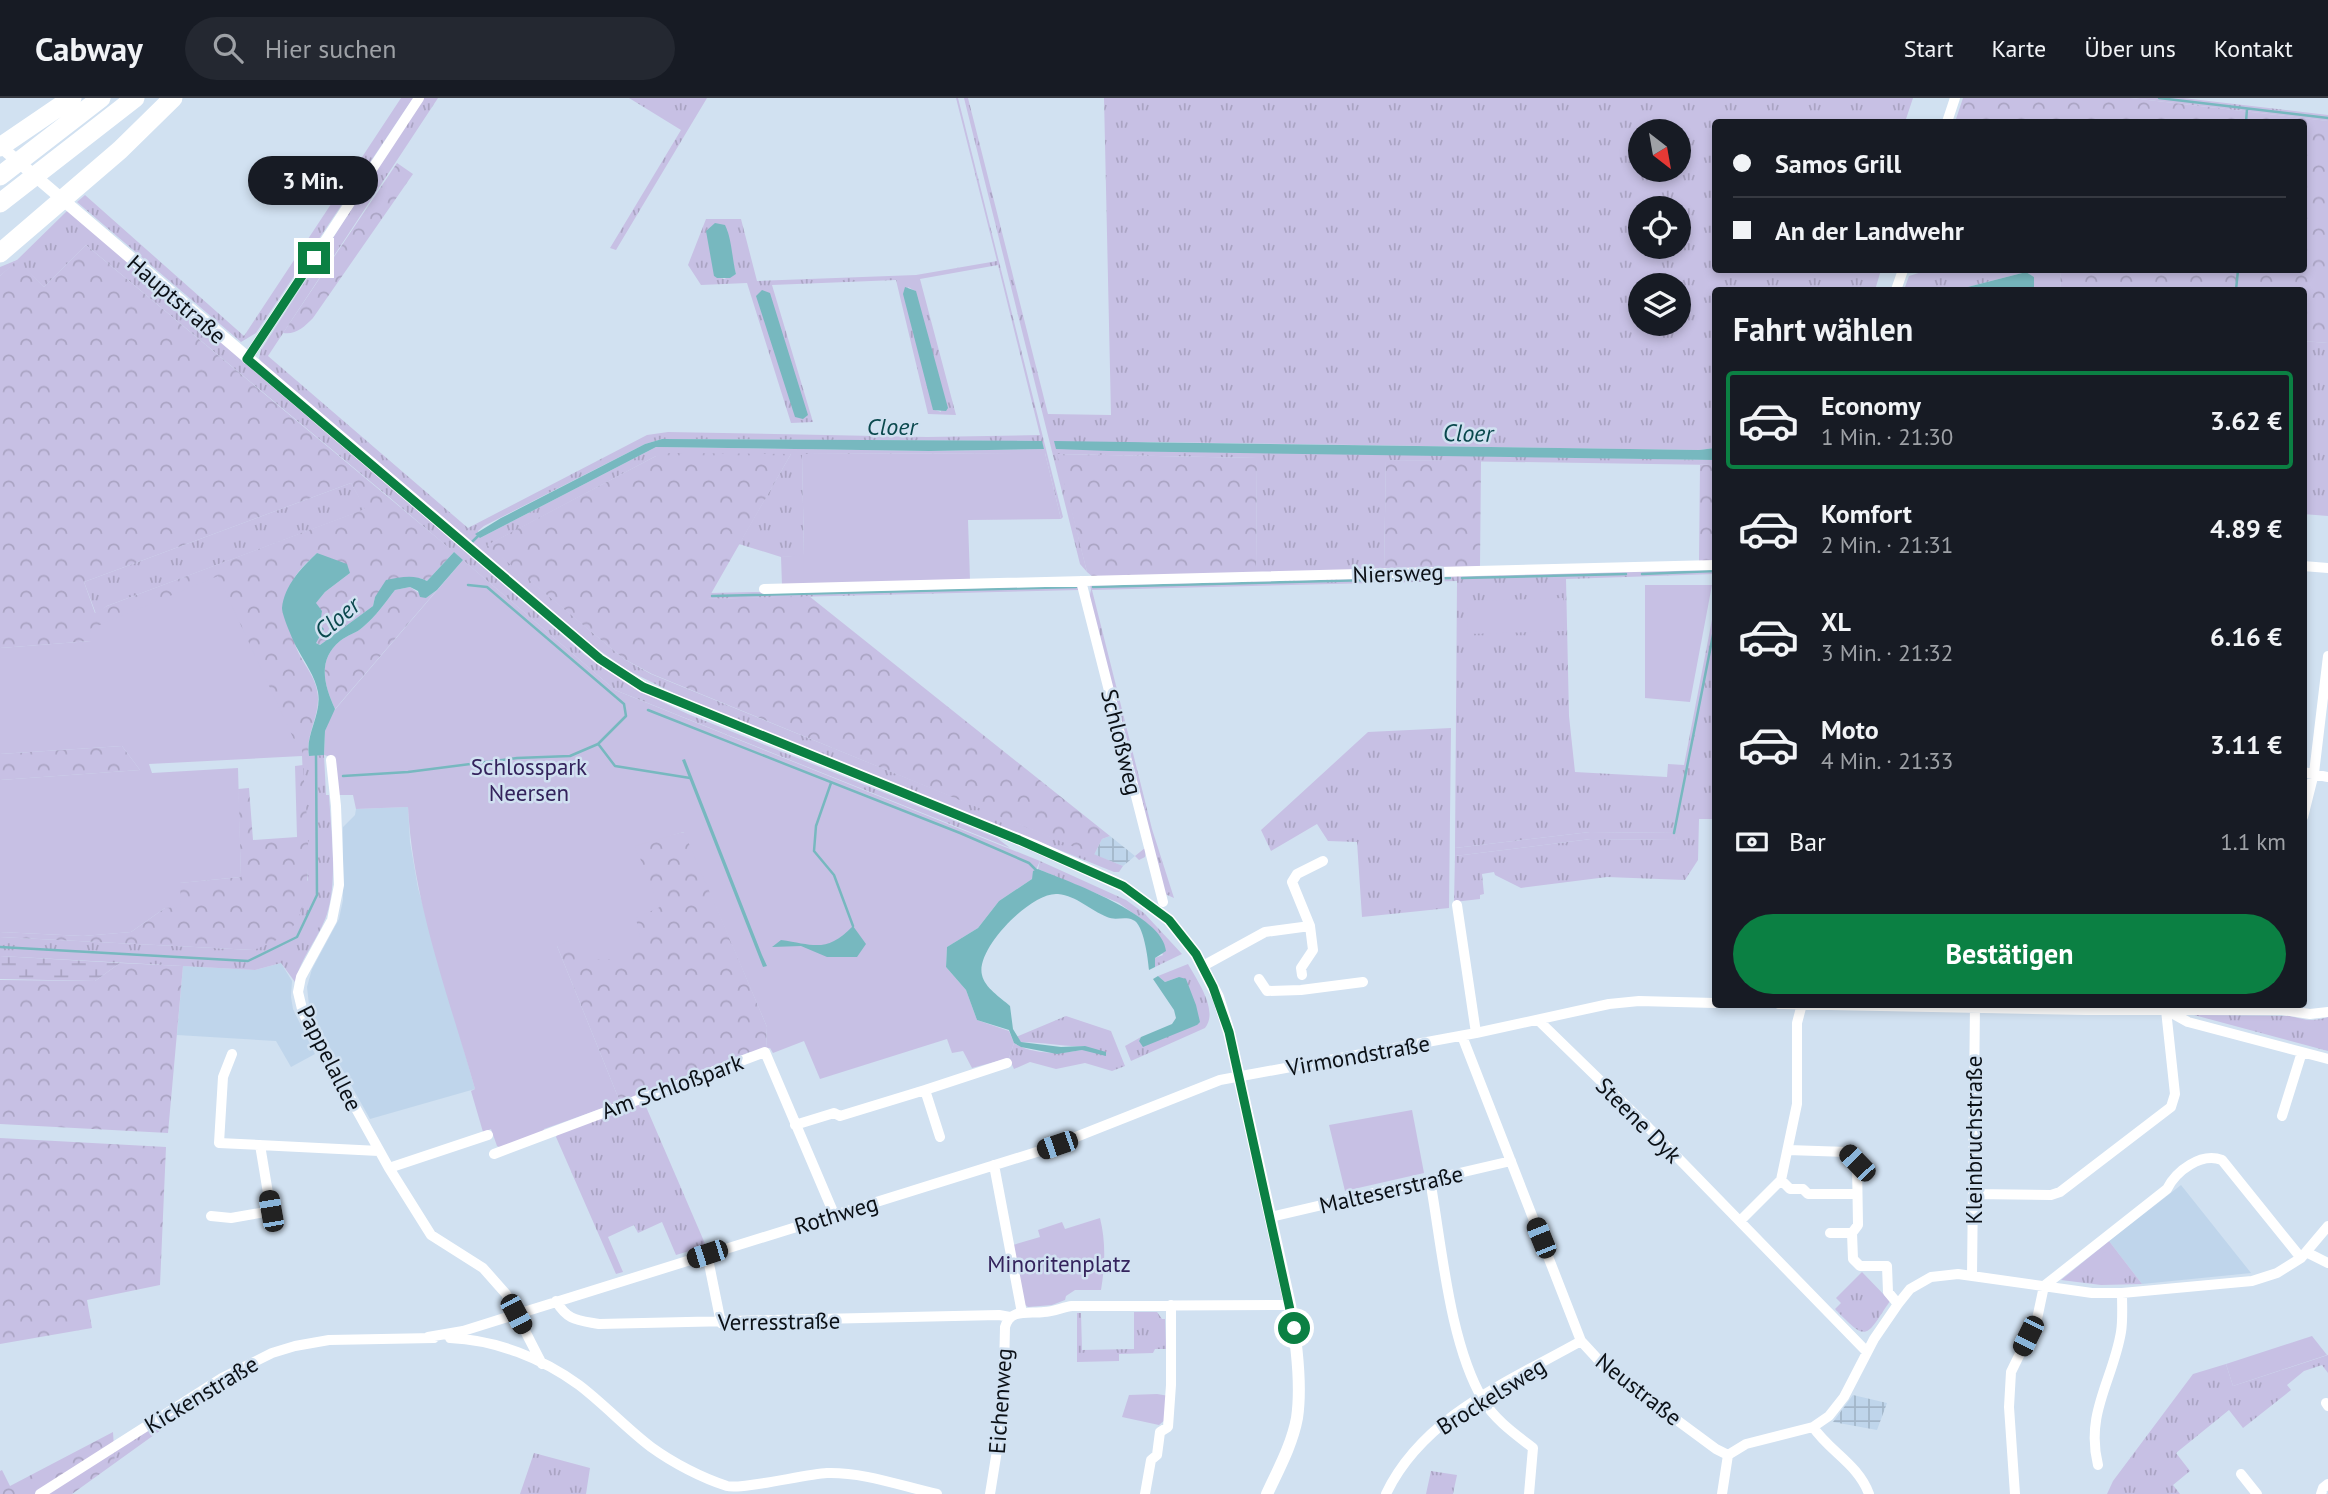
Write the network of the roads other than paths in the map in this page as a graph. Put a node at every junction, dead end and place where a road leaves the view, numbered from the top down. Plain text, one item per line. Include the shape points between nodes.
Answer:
1 (72, 98) edge
2 (101, 98) edge
3 (135, 98) edge
4 (173, 98) edge
5 (419, 98) edge
6 (1955, 98) edge
7 (1948, 119) edge
8 (0, 146) edge
9 (0, 177) edge
10 (6, 198) edge
11 (0, 253) edge
12 (247, 359) junction
13 (1712, 565) edge
14 (2307, 566) edge
15 (2328, 568) edge
16 (1081, 581) junction
17 (764, 589) dead end
18 (2328, 656) edge
19 (331, 761) dead end
20 (2309, 773) edge
21 (2328, 777) edge
22 (1323, 860) dead end
23 (1163, 902) dead end
24 (1457, 905) dead end
25 (1310, 926) junction
26 (1203, 967) junction
27 (1302, 975) dead end
28 (1259, 979) dead end
29 (1363, 982) dead end
30 (1712, 1003) edge
31 (1801, 1008) edge
32 (1975, 1008) edge
33 (2133, 1008) edge
34 (2243, 1008) edge
35 (2286, 1008) edge
36 (2166, 1010) junction
37 (2328, 1012) edge
38 (1538, 1020) junction
39 (1476, 1033) junction
40 (1462, 1036) junction
41 (2302, 1052) junction
42 (232, 1054) dead end
43 (2328, 1059) edge
44 (1007, 1063) dead end
45 (1239, 1076) junction
46 (925, 1090) junction
47 (2282, 1116) dead end
48 (795, 1125) junction
49 (488, 1135) dead end
50 (940, 1137) dead end
51 (260, 1145) junction
52 (1788, 1150) junction
53 (379, 1151) junction
54 (494, 1154) dead end
55 (1511, 1161) junction
56 (994, 1165) junction
57 (389, 1168) junction
58 (1430, 1180) junction
59 (1781, 1180) junction
60 (1857, 1194) junction
61 (1972, 1194) junction
62 (834, 1214) junction
63 (211, 1216) dead end
64 (1271, 1217) junction
65 (1740, 1221) junction
66 (2328, 1226) edge
67 (1830, 1233) dead end
68 (1853, 1233) junction
69 (707, 1254) junction
70 (2304, 1256) junction
71 (2328, 1263) edge
72 (1972, 1276) junction
73 (2043, 1286) junction
74 (2122, 1293) junction
75 (556, 1301) junction
76 (1898, 1304) junction
77 (1171, 1305) junction
78 (1290, 1305) junction
79 (516, 1314) junction
80 (1016, 1315) junction
81 (721, 1323) junction
82 (428, 1338) junction
83 (1581, 1341) junction
84 (1867, 1352) junction
85 (542, 1364) junction
86 (1481, 1396) junction
87 (1813, 1427) junction
88 (1728, 1455) junction
89 (2098, 1465) dead end
90 (2241, 1474) dead end
91 (2328, 1484) edge
92 (730, 1491) edge
93 (914, 1492) edge
94 (40, 1494) edge
95 (937, 1494) edge
96 (990, 1494) edge
97 (1144, 1494) edge
98 (1267, 1494) edge
99 (1386, 1494) edge
100 (1529, 1494) edge
101 (1722, 1494) edge
102 (1869, 1494) edge
103 (2015, 1494) edge
104 (2257, 1494) edge
105 (2321, 1494) edge

1 - 8 highway
2 - 9 highway
3 - 10 highway
4 - 11 highway
5 - 12 street
6 - 7 street
8 - 12 street, Hauptstraße
12 - 26 street, Hauptstraße via 600,659 643,687 1123,886 1169,920
13 - 16 street, Niersweg
14 - 15 street
16 - 17 street, Niersweg
16 - 23 street, Schloßweg
18 - 20 street
19 - 53 street, Pappelallee via 339,885 332,920 301,977 298,992 303,1013
20 - 21 street
22 - 25 street via 1297,874 1292,882
24 - 39 street
25 - 26 street via 1265,932
25 - 27 street via 1313,950 1301,968
26 - 45 street, Hauptstraße via 1222,1009
28 - 29 street via 1267,991
30 - 38 street, Virmondstraße via 1619,1002
31 - 52 street via 1797,1023 1797,1104
32 - 61 street, Kleinbruchstraße
33 - 36 street
34 - 36 street
35 - 37 street via 2310,1014
36 - 41 street via 2188,1021
36 - 61 street via 2175,1094 2171,1107 2060,1192
38 - 39 street, Virmondstraße
38 - 65 street, Steene Dyk
39 - 40 street, Virmondstraße
40 - 45 street, Virmondstraße
40 - 55 street, Neustraße
41 - 43 street
41 - 47 street
42 - 51 street, Pappelallee via 223,1077 219,1143
44 - 46 street
45 - 56 street, Rothweg via 1206,1084 1082,1136
45 - 64 street, Hauptstraße
46 - 48 street
46 - 50 street
48 - 54 street, Am Schloßpark via 765,1052
48 - 62 street, Am Schloßpark
49 - 57 street
51 - 53 street, Pappelallee
51 - 63 street via 271,1211 231,1218
52 - 59 street
52 - 60 street via 1847,1153 1857,1163
53 - 57 street, Pappelallee
55 - 58 street, Malteserstraße
55 - 83 street, Neustraße
56 - 62 street, Rothweg
56 - 80 street, Eichenweg
57 - 79 street, Pappelallee via 431,1236 483,1268 506,1294
58 - 64 street, Malteserstraße
58 - 86 street via 1457,1336
59 - 60 street via 1790,1189 1808,1194
59 - 65 street
60 - 68 street via 1858,1226
61 - 72 street, Kleinbruchstraße
62 - 69 street, Rothweg
64 - 78 street, Hauptstraße
65 - 84 street, Steene Dyk
66 - 70 street
67 - 68 street
68 - 76 street via 1853,1259 1860,1266 1887,1266 1888,1292
69 - 75 street, Rothweg
69 - 81 street
70 - 71 street
70 - 73 street via 2222,1160 2213,1156 2198,1160 2171,1180 2167,1189
70 - 74 street via 2277,1273 2252,1281
72 - 73 street
72 - 76 street via 1931,1277 1910,1289
73 - 74 street
73 - 103 street via 2037,1319 2011,1372
74 - 89 street via 2121,1332 2095,1419 2093,1446
75 - 79 street, Rothweg
75 - 81 street, Verresstraße via 564,1315 598,1324
76 - 84 street
77 - 78 street
77 - 80 street via 1072,1306
77 - 97 street via 1168,1427 1160,1433
78 - 98 street, Hauptstraße via 1298,1351 1297,1418
79 - 82 street, Rothweg
79 - 85 street
80 - 81 street, Verresstraße
80 - 96 street, Eichenweg via 1005,1327 1003,1413
82 - 85 street, Kickenstraße via 481,1341
82 - 94 street, Kickenstraße via 318,1341 272,1353 222,1378
83 - 86 street, Brockelsweg
83 - 88 street, Neustraße via 1605,1367
84 - 87 street via 1837,1407
85 - 92 street, Kickenstraße via 583,1388 656,1451
86 - 99 street, Brockelsweg via 1413,1450
86 - 100 street via 1508,1429 1534,1448
87 - 88 street via 1746,1444
87 - 102 street via 1849,1462
88 - 101 street
90 - 104 street
91 - 105 street
92 - 93 street, Kickenstraße via 802,1475 836,1473
93 - 95 street, Kickenstraße

